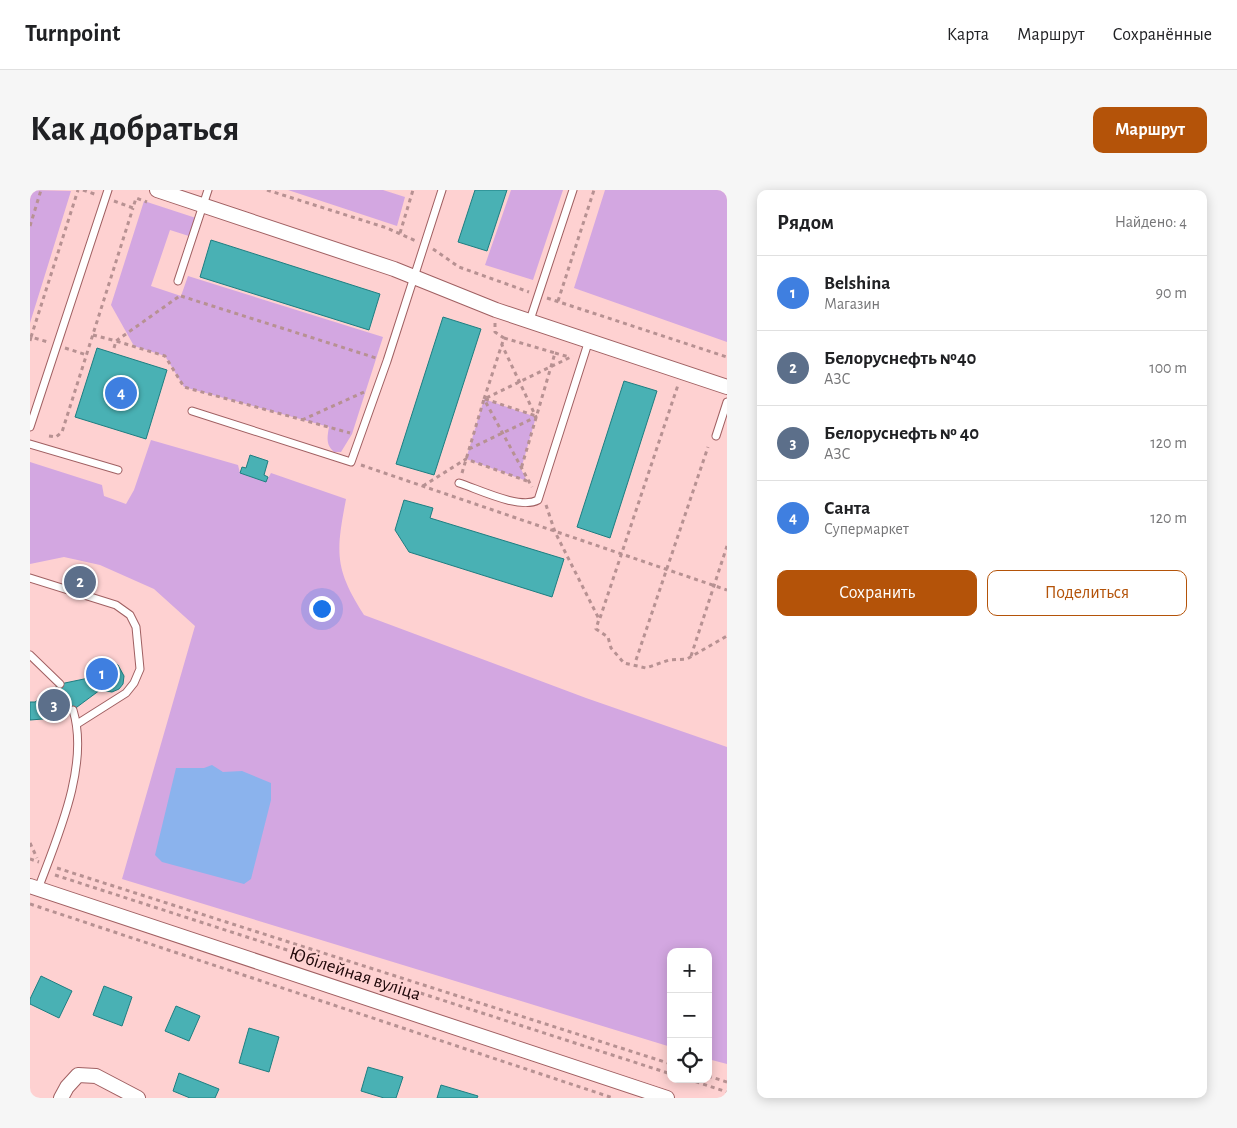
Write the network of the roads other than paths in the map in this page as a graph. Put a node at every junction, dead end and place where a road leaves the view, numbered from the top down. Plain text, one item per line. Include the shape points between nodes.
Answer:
1 (108, 190) edge
2 (157, 190) edge
3 (208, 190) edge
4 (442, 190) edge
5 (573, 190) edge
6 (203, 204) junction
7 (414, 277) junction
8 (178, 281) dead end
9 (530, 320) junction
10 (587, 345) junction
11 (727, 387) edge
12 (727, 402) edge
13 (192, 411) dead end
14 (30, 427) edge
15 (716, 436) dead end
16 (30, 444) edge
17 (118, 470) dead end
18 (459, 483) road end
19 (30, 578) edge
20 (30, 655) edge
21 (60, 684) dead end
22 (73, 710) dead end
23 (77, 724) junction
24 (34, 888) edge
25 (61, 1098) edge
26 (138, 1098) edge
27 (668, 1098) edge

1 - 14 lane
2 - 6 street
3 - 6 lane
4 - 7 lane
5 - 9 lane
6 - 7 street
6 - 8 lane
7 - 9 street
7 - 13 lane via 351,462
9 - 10 street
10 - 11 street
10 - 18 lane via 538,500 530,504 517,502
12 - 15 lane
16 - 17 lane
19 - 23 lane via 116,605 130,615 136,627 140,669 134,683 126,693
20 - 21 lane
22 - 23 lane
23 - 24 lane via 70,801 46,868
24 - 27 street, Юбілейная вуліца
25 - 26 street via 78,1075 96,1076

